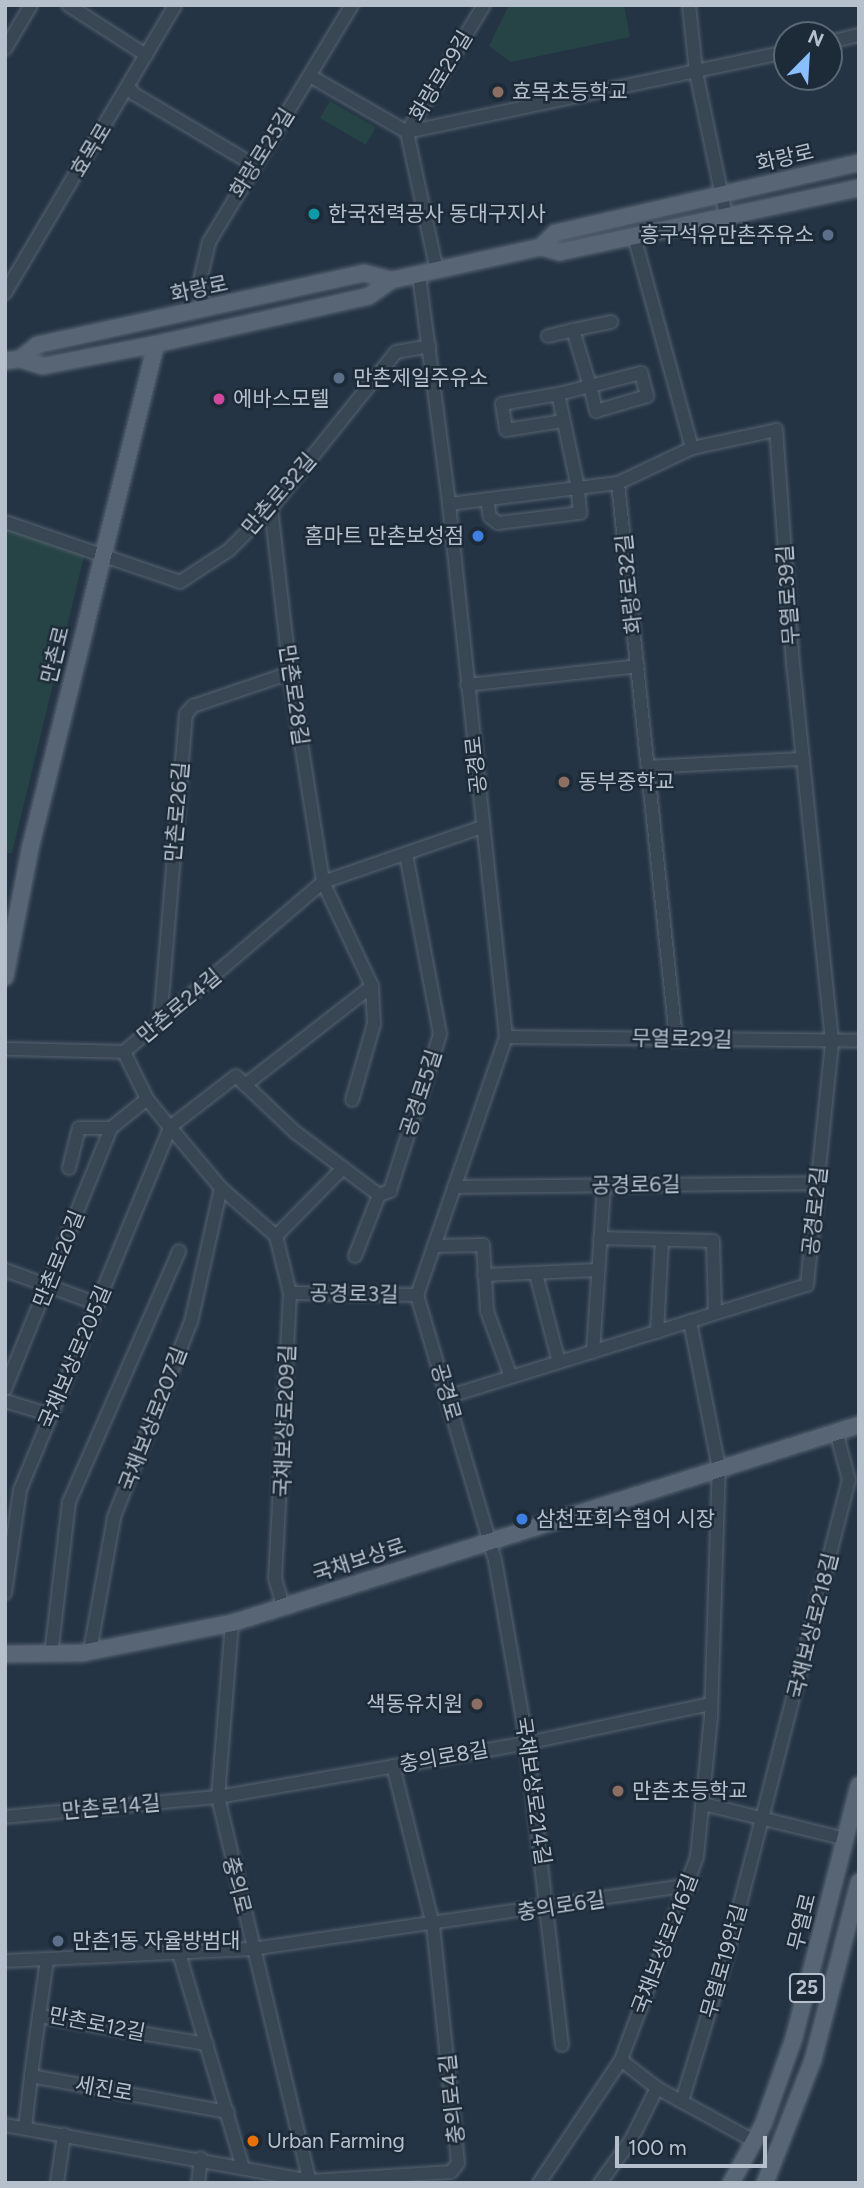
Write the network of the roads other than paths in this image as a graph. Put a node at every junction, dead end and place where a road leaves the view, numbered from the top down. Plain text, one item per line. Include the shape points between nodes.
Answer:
1 (31, 5) edge
2 (68, 5) edge
3 (175, 5) edge
4 (352, 5) edge
5 (484, 5) edge
6 (689, 5) edge
7 (5, 49) edge
8 (146, 55) junction
9 (773, 55) edge
10 (696, 72) junction
11 (310, 76) junction
12 (128, 86) junction
13 (407, 132) junction
14 (859, 163) edge
15 (254, 165) junction
16 (859, 188) edge
17 (722, 195) junction
18 (726, 216) junction
19 (634, 236) junction
20 (541, 247) junction
21 (437, 271) junction
22 (419, 275) junction
23 (391, 280) junction
24 (5, 293) edge
25 (205, 309) junction
26 (611, 322) dead end
27 (573, 330) junction
28 (548, 336) dead end
29 (156, 344) junction
30 (429, 346) junction
31 (13, 360) edge
32 (590, 386) junction
33 (558, 394) junction
34 (563, 421) junction
35 (692, 449) junction
36 (618, 483) junction
37 (578, 488) junction
38 (487, 499) junction
39 (449, 504) junction
40 (271, 508) junction
41 (5, 522) edge
42 (102, 555) junction
43 (638, 666) junction
44 (290, 673) junction
45 (467, 685) junction
46 (803, 759) junction
47 (648, 767) junction
48 (482, 827) junction
49 (406, 854) junction
50 (323, 882) junction
51 (5, 977) edge
52 (372, 986) junction
53 (160, 1023) junction
54 (506, 1037) junction
55 (676, 1039) junction
56 (832, 1041) junction
57 (859, 1041) edge
58 (5, 1049) edge
59 (124, 1052) junction
60 (245, 1085) junction
61 (147, 1098) junction
62 (352, 1100) dead end
63 (170, 1127) junction
64 (111, 1128) junction
65 (69, 1168) dead end
66 (344, 1168) junction
67 (818, 1183) junction
68 (604, 1185) junction
69 (454, 1187) junction
70 (221, 1188) junction
71 (379, 1195) junction
72 (276, 1236) junction
73 (600, 1238) junction
74 (662, 1240) junction
75 (434, 1246) junction
76 (178, 1251) dead end
77 (355, 1256) dead end
78 (5, 1270) edge
79 (598, 1270) junction
80 (536, 1274) junction
81 (484, 1275) junction
82 (49, 1284) junction
83 (290, 1293) junction
84 (417, 1295) junction
85 (97, 1304) junction
86 (715, 1313) junction
87 (690, 1321) junction
88 (657, 1332) junction
89 (593, 1352) junction
90 (559, 1362) junction
91 (511, 1377) junction
92 (5, 1389) edge
93 (447, 1397) junction
94 (5, 1401) edge
95 (51, 1415) junction
96 (859, 1425) edge
97 (835, 1431) junction
98 (719, 1468) junction
99 (490, 1539) junction
100 (5, 1593) edge
101 (283, 1606) junction
102 (232, 1623) junction
103 (90, 1651) junction
104 (5, 1654) edge
105 (51, 1655) junction
106 (711, 1704) junction
107 (527, 1743) junction
108 (393, 1766) junction
109 (859, 1785) edge
110 (218, 1797) junction
111 (704, 1804) junction
112 (5, 1817) edge
113 (763, 1820) junction
114 (845, 1839) junction
115 (859, 1882) edge
116 (690, 1885) junction
117 (548, 1908) junction
118 (433, 1925) junction
119 (252, 1949) junction
120 (179, 1953) junction
121 (47, 1959) junction
122 (5, 1961) edge
123 (39, 2016) junction
124 (207, 2044) junction
125 (562, 2045) dead end
126 (621, 2060) junction
127 (32, 2076) junction
128 (657, 2088) junction
129 (681, 2101) junction
130 (228, 2112) junction
131 (5, 2125) edge
132 (24, 2128) junction
133 (64, 2135) junction
134 (754, 2141) junction
135 (201, 2158) junction
136 (243, 2168) junction
137 (310, 2182) edge
138 (57, 2183) edge
139 (198, 2183) edge
140 (539, 2183) edge
141 (600, 2183) edge
142 (731, 2183) edge
143 (765, 2183) edge

1 - 7 street
2 - 8 street
3 - 8 street, 효목로
4 - 11 street, 화랑로25길
5 - 13 street, 화랑로29길
6 - 10 street
8 - 12 street, 효목로
9 - 10 street
10 - 13 street
10 - 17 street
11 - 13 street
11 - 15 street, 화랑로25길
12 - 15 street via 134,94
12 - 24 street, 효목로
13 - 21 street, 화랑로29길
14 - 17 main road, 화랑로
15 - 25 street, 화랑로25길 via 203,260 199,285
16 - 18 main road, 화랑로
17 - 18 street
17 - 20 main road, 화랑로 via 555,233
18 - 19 main road, 화랑로
19 - 20 main road, 화랑로 via 560,252
19 - 35 street
20 - 21 main road, 화랑로
21 - 22 main road, 화랑로
22 - 23 main road, 화랑로
22 - 30 street, 공경로
23 - 25 main road, 화랑로 via 364,273
23 - 29 main road, 화랑로 via 369,296
25 - 31 main road, 화랑로 via 37,345
26 - 27 street
27 - 28 street
27 - 32 street
29 - 31 main road, 화랑로 via 43,366
29 - 42 main road, 만촌로
30 - 39 street, 공경로
30 - 40 street, 만촌로32길 via 396,352
32 - 32 street via 641,373 647,396 596,411
32 - 33 street
33 - 34 street
33 - 34 street via 502,404 506,430
34 - 37 street
35 - 36 street
35 - 46 street, 무열로39길 via 776,430
36 - 37 street
36 - 43 street, 화랑로32길
37 - 38 street
37 - 38 street via 580,513 498,523 490,517
38 - 39 street
39 - 45 street, 공경로
40 - 42 street, 만촌로32길 via 229,550 180,582
40 - 44 street, 만촌로28길
41 - 42 street
42 - 51 main road, 만촌로 via 30,849
43 - 45 street
43 - 47 street, 화랑로32길
44 - 50 street, 만촌로28길
44 - 53 street, 만촌로26길 via 193,706 186,714
45 - 48 street, 공경로
46 - 47 street
46 - 56 street, 무열로39길
47 - 55 street, 화랑로32길
48 - 49 street, 만촌로24길
48 - 54 street, 공경로
49 - 50 street, 만촌로24길
49 - 71 street, 공경로5길 via 440,1034 390,1191
50 - 52 street
50 - 53 street, 만촌로24길
52 - 60 street
52 - 62 street via 373,1024
53 - 59 street, 만촌로24길
54 - 55 street, 무열로29길
54 - 69 street, 공경로
55 - 56 street, 무열로29길
56 - 57 street, 무열로29길
56 - 67 street, 공경로2길
58 - 59 street, 만촌로24길
59 - 61 street
60 - 63 street via 236,1076
60 - 66 street
61 - 63 street
61 - 64 street, 만촌로20길
63 - 70 street
63 - 85 street, 국채보상로205길
64 - 65 street via 79,1128
64 - 82 street, 만촌로20길
66 - 71 street
66 - 72 street
67 - 68 street, 공경로6길
67 - 86 street, 공경로2길 via 807,1285
68 - 69 street, 공경로6길
68 - 73 street
69 - 75 street, 공경로
70 - 72 street
70 - 103 street, 국채보상로207길 via 191,1322 114,1517
71 - 77 street, 공경로5길
72 - 83 street, 국채보상로209길
73 - 74 street
73 - 79 street
74 - 86 street via 713,1241
74 - 88 street
75 - 81 street via 483,1245
75 - 84 street, 공경로
76 - 105 street, 국채보상로207길 via 69,1502
78 - 82 street
79 - 80 street
79 - 89 street
80 - 81 street
80 - 90 street
81 - 91 street via 487,1311
82 - 85 street
82 - 92 street, 만촌로20길
83 - 84 street, 공경로3길
83 - 101 street, 국채보상로209길 via 275,1578
84 - 93 street, 공경로
85 - 95 street, 국채보상로205길
86 - 87 street, 공경로2길
87 - 88 street, 공경로2길
87 - 98 street
88 - 89 street, 공경로2길
89 - 90 street, 공경로2길
90 - 91 street, 공경로2길
91 - 93 street, 공경로2길
93 - 99 street, 공경로
94 - 95 street
95 - 100 street, 국채보상로205길 via 20,1490
96 - 97 main road, 국채보상로
97 - 98 main road, 국채보상로
97 - 113 street, 국채보상로218길 via 849,1480
98 - 99 main road, 국채보상로
98 - 106 street, 국채보상로216길
99 - 101 main road, 국채보상로
99 - 107 street, 국채보상로214길
101 - 102 main road, 국채보상로
102 - 103 main road, 국채보상로
102 - 110 street, 충의로
103 - 105 main road, 국채보상로
104 - 105 main road, 국채보상로
106 - 107 street, 충의로8길
106 - 111 street, 국채보상로216길
107 - 108 street, 충의로8길
107 - 117 street, 국채보상로214길
108 - 110 street, 충의로8길
108 - 118 street
109 - 114 main road, 무열로 / 25
110 - 112 street, 만촌로14길
110 - 119 street, 충의로
111 - 113 street
111 - 116 street, 국채보상로216길
113 - 114 street
113 - 129 street, 무열로19안길
114 - 134 main road, 무열로 / 25 via 794,2038
115 - 143 main road via 813,2060
116 - 117 street, 충의로6길
116 - 126 street, 국채보상로216길
117 - 118 street, 충의로6길
117 - 125 street, 국채보상로214길
118 - 119 street, 충의로6길
118 - 137 street, 충의로4길 via 458,2162 451,2172
119 - 120 street
119 - 137 street, 충의로
120 - 121 street
120 - 124 street
121 - 122 street
121 - 123 street, 만촌로12길
123 - 124 street, 만촌로12길
123 - 127 street
124 - 130 street
126 - 128 street
126 - 140 street, 국채보상로216길
127 - 130 street, 세진로
127 - 132 street
128 - 129 street
128 - 141 street via 631,2140
129 - 134 street
130 - 136 street
131 - 132 street
132 - 133 street
133 - 135 street
133 - 138 street
134 - 142 main road, 무열로 / 25
135 - 136 street
135 - 139 street
136 - 137 street

